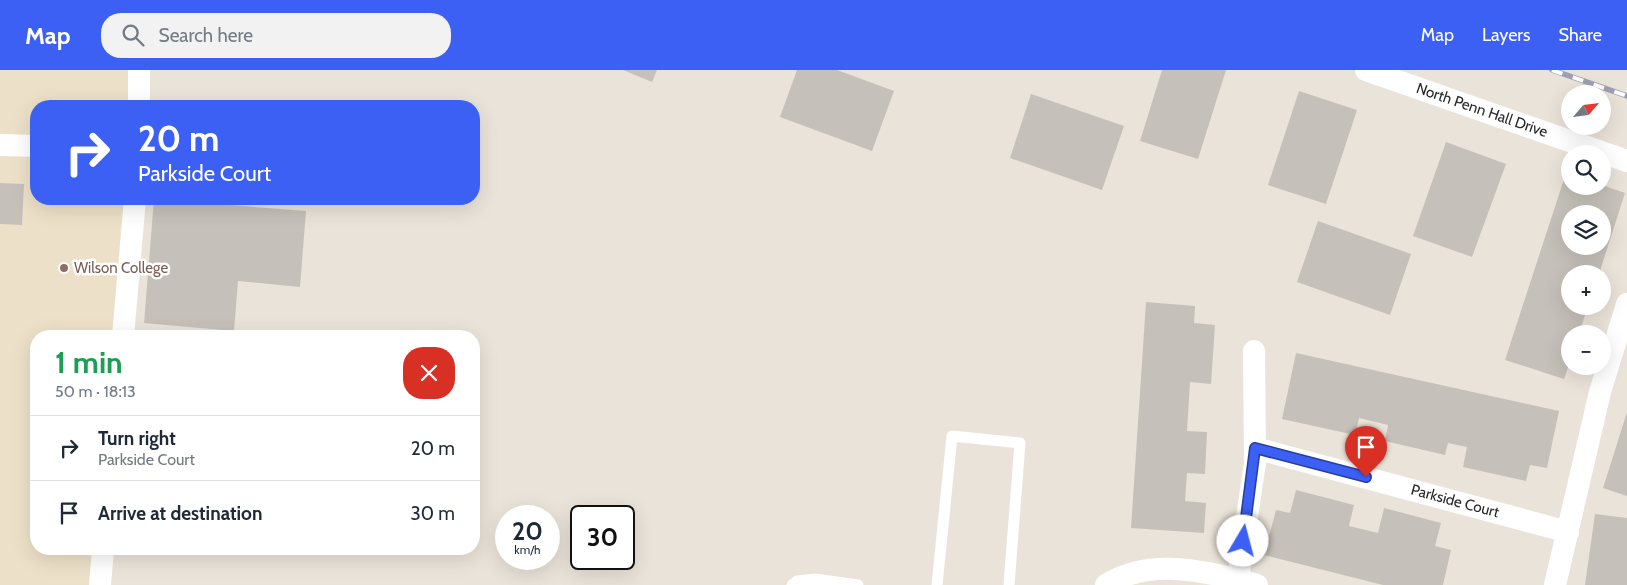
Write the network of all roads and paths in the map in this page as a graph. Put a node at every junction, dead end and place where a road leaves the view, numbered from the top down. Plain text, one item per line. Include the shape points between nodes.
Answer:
1 (139, 70) edge
2 (1366, 70) edge
3 (139, 100) edge
4 (0, 145) edge
5 (30, 146) edge
6 (1627, 161) edge
7 (134, 205) edge
8 (1627, 304) edge
9 (124, 330) edge
10 (1254, 351) dead end
11 (1255, 448) junction
12 (1568, 532) junction
13 (102, 555) edge
14 (812, 582) edge
15 (1244, 583) edge
16 (100, 585) edge
17 (792, 585) edge
18 (858, 585) edge
19 (937, 585) edge
20 (1009, 585) edge
21 (1106, 585) edge
22 (1556, 585) edge

1 - 3 street
2 - 6 street, North Penn Hall Drive
4 - 5 street
7 - 9 street
8 - 12 street via 1600,392
10 - 11 street
11 - 12 street, Parkside Court
11 - 15 street
12 - 22 street
13 - 16 street
14 - 17 lane via 797,581
14 - 18 lane
15 - 21 street via 1173,567 1139,572
19 - 20 lane via 952,436 1020,443

